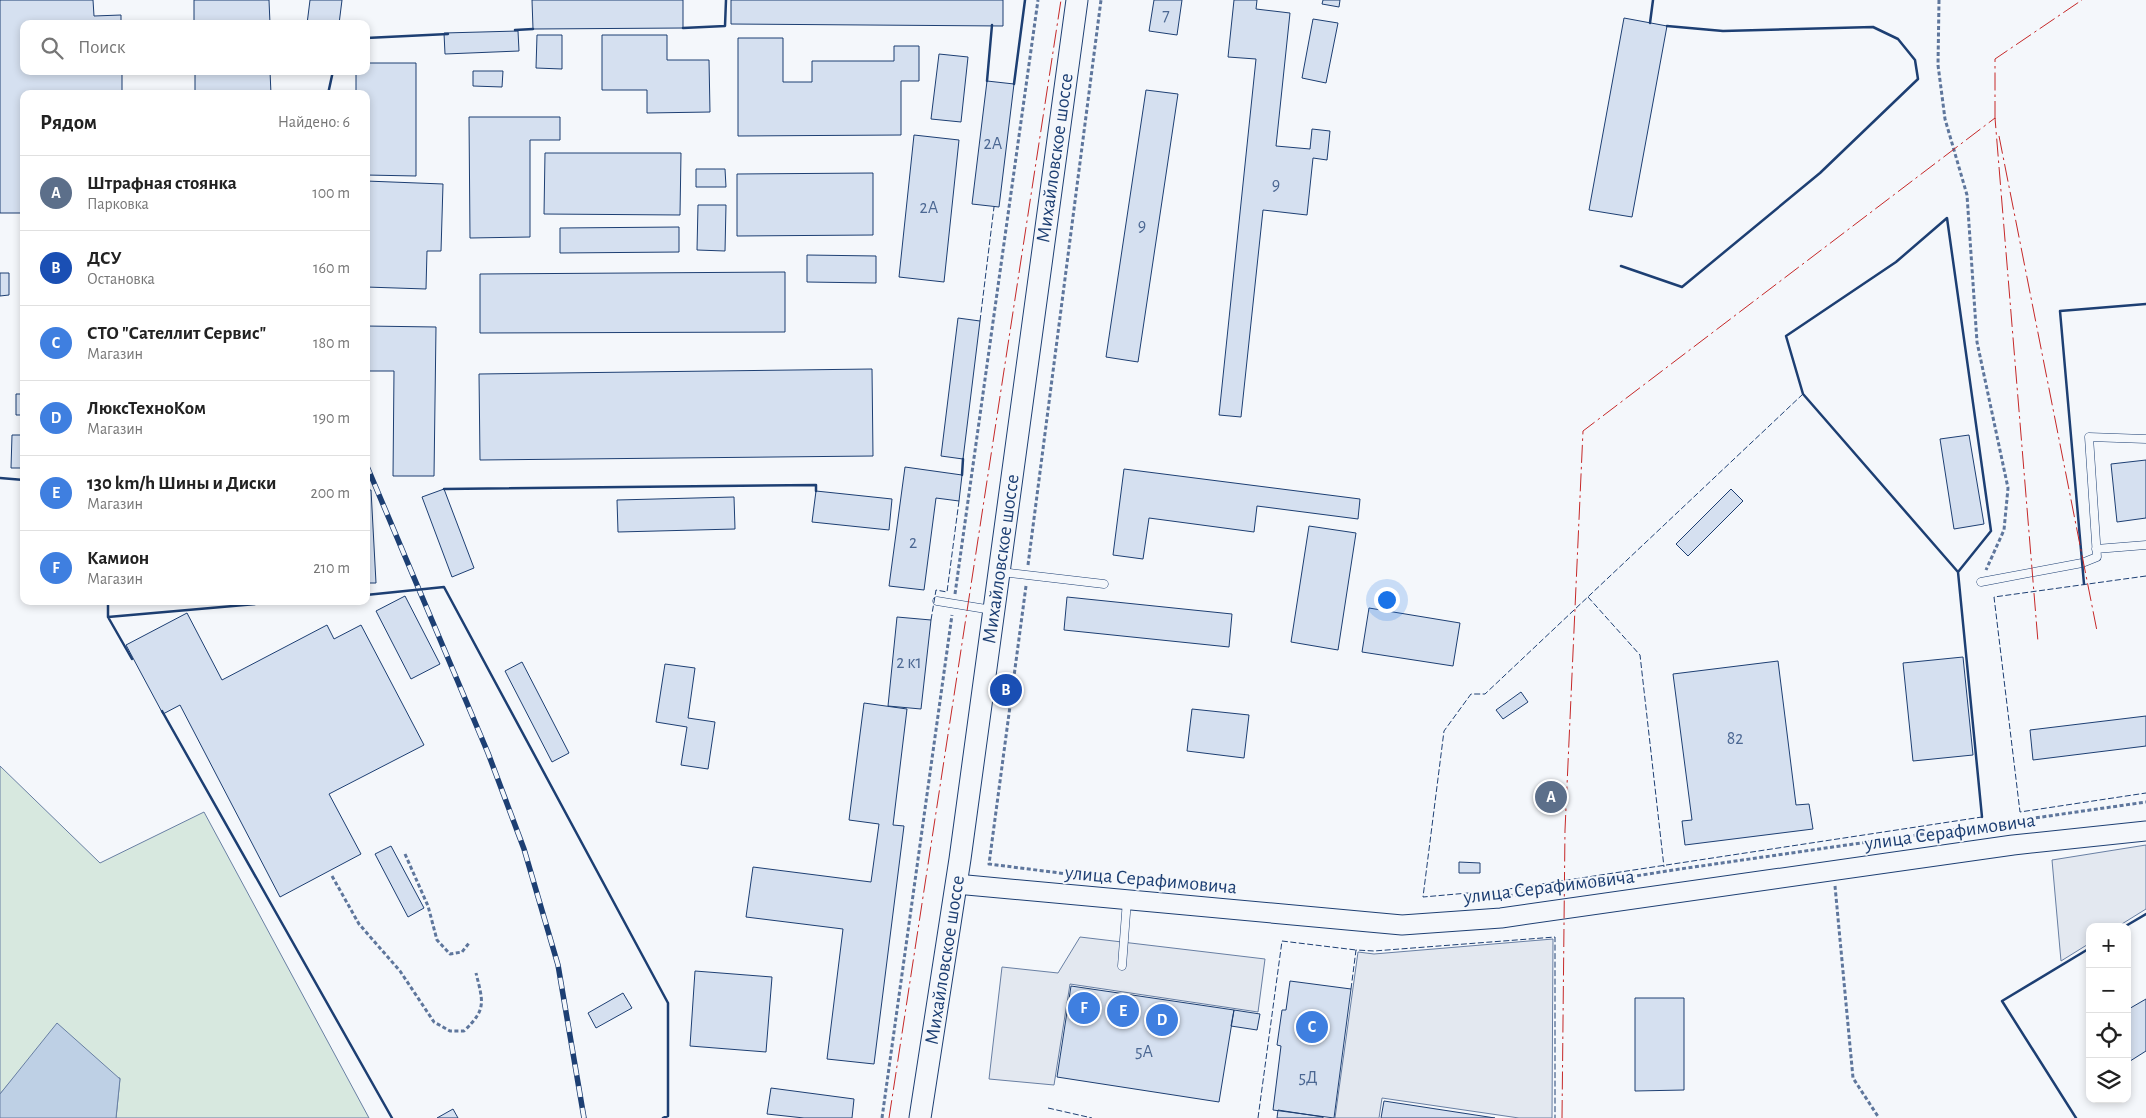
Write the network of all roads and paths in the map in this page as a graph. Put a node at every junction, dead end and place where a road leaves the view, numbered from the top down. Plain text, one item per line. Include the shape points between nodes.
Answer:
1 (1038, 0) edge
2 (1077, 0) edge
3 (1101, 0) edge
4 (1939, 0) edge
5 (2146, 439) edge
6 (2146, 545) edge
7 (2096, 549) junction
8 (999, 572) junction
9 (1027, 575) junction
10 (1981, 582) joint
11 (1104, 584) dead end
12 (936, 601) dead end
13 (954, 604) junction
14 (994, 610) junction
15 (2146, 802) edge
16 (2146, 831) edge
17 (405, 854) dead end
18 (1834, 871) junction
19 (332, 876) dead end
20 (1115, 880) dead end
21 (956, 884) junction
22 (1127, 900) junction
23 (1482, 900) dead end
24 (469, 943) dead end
25 (1122, 966) dead end
26 (476, 973) dead end
27 (882, 1118) edge
28 (920, 1118) edge
29 (1879, 1118) edge

1 - 13 path
2 - 8 main road, Михайловское шоссе
3 - 9 path
4 - 10 path via 1938,65 1945,119 1967,195 1977,342 2008,488 2004,530
5 - 7 lane via 2089,437
6 - 7 lane
7 - 10 lane via 2097,557 2082,563
8 - 9 lane
8 - 14 main road, Михайловское шоссе
9 - 11 lane
9 - 20 path via 989,864
12 - 13 lane
13 - 14 lane
13 - 27 path
14 - 21 main road, Михайловское шоссе
15 - 23 path
16 - 18 street, улица Серафимовича via 2013,845
17 - 24 path via 428,906 437,940 450,954 462,952
18 - 22 street, улица Серафимовича via 1501,918 1402,925
18 - 29 path via 1853,1078
19 - 26 path via 359,924 400,971 434,1022 450,1031 464,1031 478,1018 482,1000
21 - 22 street, улица Серафимовича
21 - 28 main road, Михайловское шоссе
22 - 25 lane

